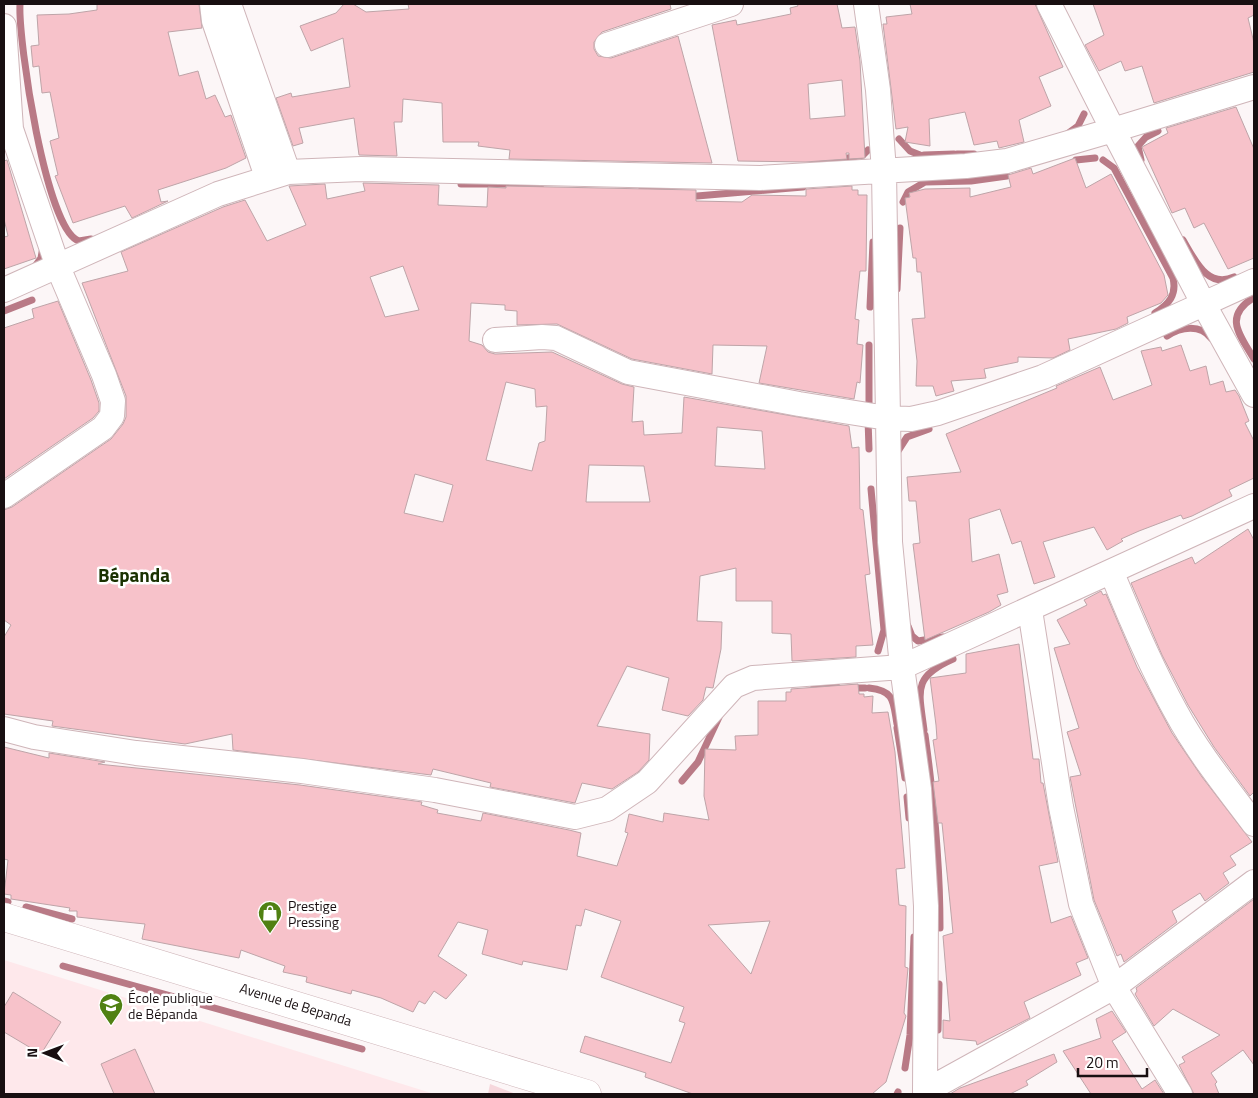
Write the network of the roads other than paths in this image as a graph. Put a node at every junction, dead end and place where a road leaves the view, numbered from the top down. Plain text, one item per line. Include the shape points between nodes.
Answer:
1 (212, 4) edge
2 (229, 4) edge
3 (731, 4) edge
4 (866, 4) edge
5 (1049, 4) edge
6 (4, 26) edge
7 (607, 45) dead end
8 (1254, 87) edge
9 (1113, 130) junction
10 (884, 171) junction
11 (277, 175) junction
12 (58, 267) junction
13 (1254, 281) edge
14 (4, 290) edge
15 (1203, 303) junction
16 (495, 340) dead end
17 (1254, 395) edge
18 (887, 418) junction
19 (4, 496) edge
20 (1254, 506) edge
21 (1112, 573) junction
22 (1030, 610) junction
23 (902, 667) junction
24 (4, 729) edge
25 (1254, 824) edge
26 (1254, 882) edge
27 (4, 917) edge
28 (1114, 987) junction
29 (926, 1092) edge
30 (587, 1094) edge
31 (1180, 1094) edge

1 - 11 street via 214,21
2 - 11 street
3 - 7 street
4 - 10 street via 878,90
5 - 9 street
6 - 12 street via 11,129
8 - 9 street
9 - 10 street via 1007,161
9 - 15 street
10 - 11 street via 760,178 361,169
10 - 18 street
11 - 12 street via 218,194
12 - 14 street
12 - 19 street via 104,376 112,401 112,416 93,437
13 - 15 street
15 - 17 street
15 - 18 street via 1043,377 938,413 911,419
16 - 18 street via 556,338 628,372
18 - 23 street via 890,542
20 - 21 street
21 - 22 street
21 - 25 street via 1144,650 1176,713
22 - 23 street
22 - 28 street via 1070,859 1081,904
23 - 24 street via 753,678 734,686 647,782 607,810 575,817 435,790 302,771 136,753 34,737
23 - 29 street via 918,789 926,906
26 - 28 street
27 - 30 main road, Avenue de Bepanda
28 - 29 street
28 - 31 street

